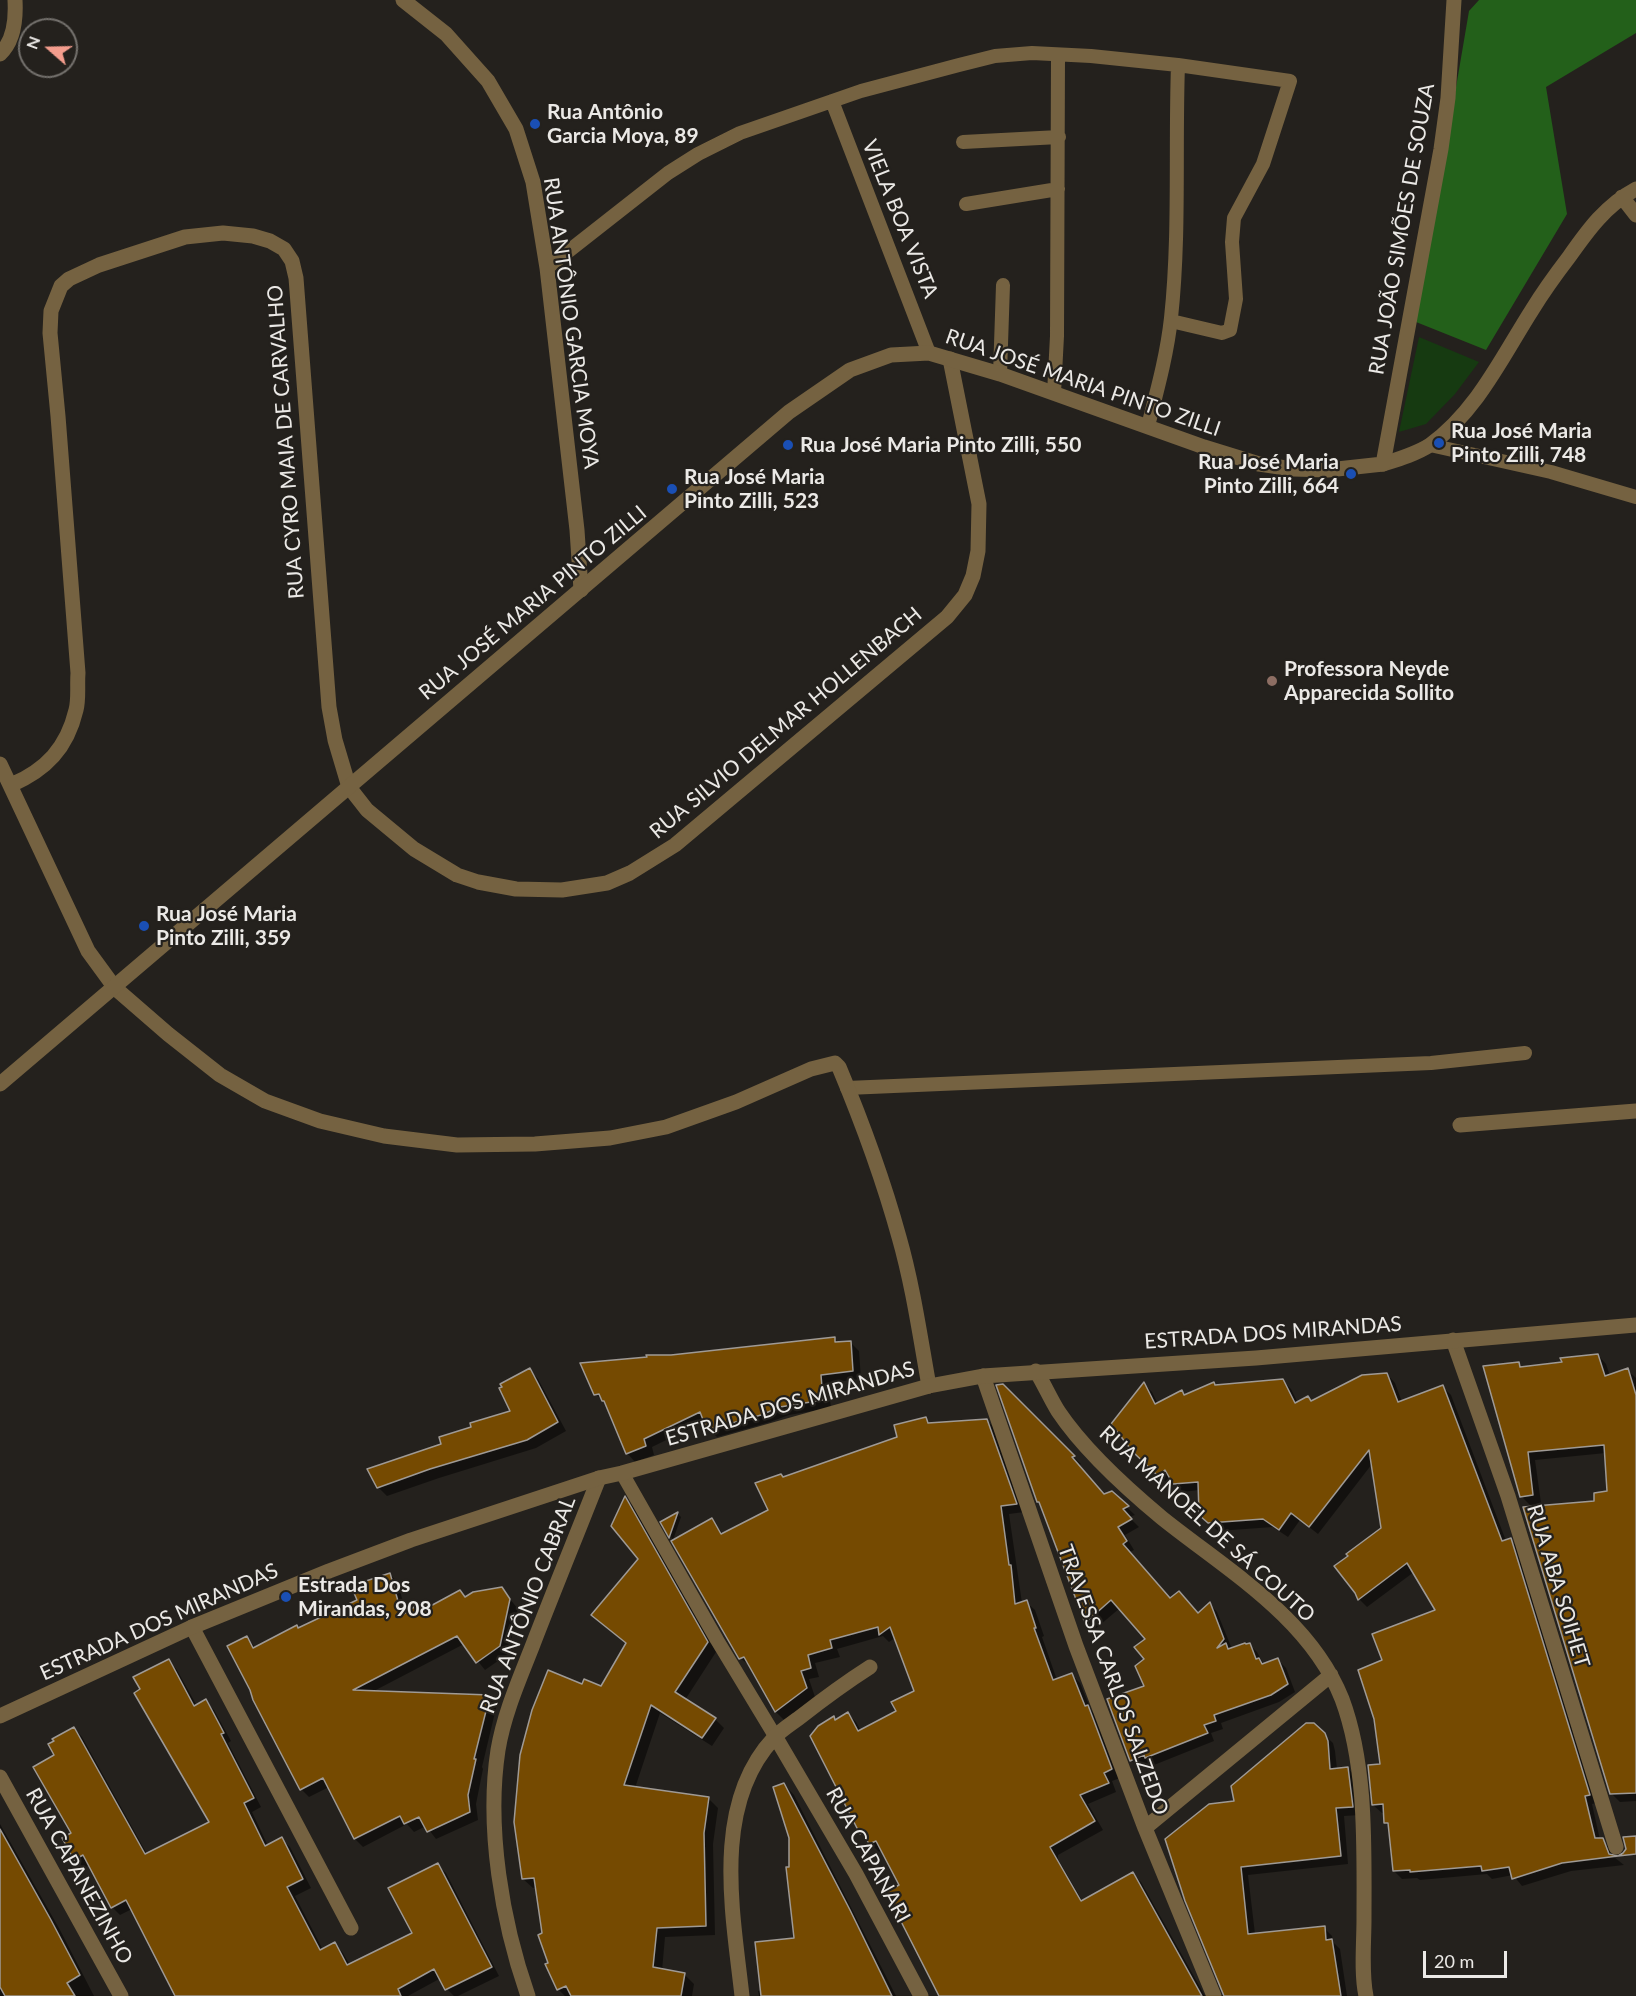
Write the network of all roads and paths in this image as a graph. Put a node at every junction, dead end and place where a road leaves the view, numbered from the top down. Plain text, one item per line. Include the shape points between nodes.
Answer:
1 (15, 0) edge
2 (403, 0) edge
3 (1454, 0) edge
4 (0, 54) edge
5 (1058, 55) junction
6 (1178, 65) junction
7 (832, 101) junction
8 (1059, 137) junction
9 (963, 141) dead end
10 (1058, 189) junction
11 (1636, 189) edge
12 (1622, 197) junction
13 (966, 204) dead end
14 (1636, 215) edge
15 (547, 268) junction
16 (1003, 285) dead end
17 (1171, 321) junction
18 (929, 353) junction
19 (950, 358) junction
20 (1000, 374) junction
21 (1054, 393) junction
22 (1148, 426) junction
23 (1430, 445) junction
24 (1383, 464) junction
25 (1636, 497) edge
26 (581, 590) junction
27 (0, 764) edge
28 (11, 785) junction
29 (349, 787) junction
30 (114, 988) junction
31 (1525, 1053) dead end
32 (0, 1084) edge
33 (848, 1088) junction
34 (1636, 1111) edge
35 (1460, 1125) dead end
36 (1636, 1325) edge
37 (1454, 1340) junction
38 (1036, 1371) junction
39 (983, 1376) junction
40 (928, 1386) junction
41 (622, 1473) junction
42 (599, 1478) junction
43 (192, 1627) junction
44 (870, 1667) dead end
45 (1331, 1675) junction
46 (0, 1716) edge
47 (775, 1736) junction
48 (0, 1777) edge
49 (1146, 1828) junction
50 (1616, 1847) dead end
51 (351, 1928) dead end
52 (122, 1996) edge
53 (528, 1996) edge
54 (742, 1996) edge
55 (921, 1996) edge
56 (1214, 1996) edge
57 (1366, 1996) edge

1 - 4 street via 12,33
2 - 15 street, RUA ANTÔNIO GARCIA MOYA via 446,34 488,81 516,129 533,182
3 - 24 street, RUA JOÃO SIMÕES DE SOUZA via 1441,149
5 - 6 lane
5 - 7 lane via 995,56
5 - 8 lane
6 - 17 lane
6 - 17 lane via 1290,83 1263,164 1234,218 1236,299 1230,330 1222,333
7 - 15 lane via 740,133 698,154
7 - 18 lane, VIELA BOA VISTA
8 - 9 lane
8 - 10 lane
10 - 13 lane
10 - 21 lane
11 - 12 street, RUA JOSÉ MARIA PINTO ZILLI
12 - 14 street
12 - 23 street, RUA JOSÉ MARIA PINTO ZILLI via 1600,215 1584,236 1460,417
15 - 26 street, RUA ANTÔNIO GARCIA MOYA
16 - 20 lane
17 - 22 lane
18 - 19 street, RUA JOSÉ MARIA PINTO ZILLI
18 - 26 street, RUA JOSÉ MARIA PINTO ZILLI via 891,355 850,370 816,393
19 - 20 street, RUA JOSÉ MARIA PINTO ZILLI
19 - 29 street, RUA SILVIO DELMAR HOLLENBACH via 979,504 978,551 965,595 947,617 675,846 607,883 562,890 516,889 457,875 406,842 367,810
20 - 21 street, RUA JOSÉ MARIA PINTO ZILLI
21 - 22 street, RUA JOSÉ MARIA PINTO ZILLI
22 - 24 street, RUA JOSÉ MARIA PINTO ZILLI via 1259,464 1328,470
23 - 24 street, RUA JOSÉ MARIA PINTO ZILLI
23 - 25 lane via 1551,472
26 - 29 street, RUA JOSÉ MARIA PINTO ZILLI
27 - 28 street
28 - 29 street, RUA CYRO MAIA DE CARVALHO via 52,759 62,747 77,709 78,673 50,333 55,298 69,279 99,265 185,237 224,233 253,236 284,249 296,278 329,707
28 - 30 street via 88,951
29 - 30 street, RUA JOSÉ MARIA PINTO ZILLI
30 - 32 street, RUA JOSÉ MARIA PINTO ZILLI
30 - 33 street via 220,1075 265,1101 320,1121 384,1136 457,1145 610,1138 666,1127 833,1062
31 - 33 lane via 1431,1063
33 - 40 street via 899,1237
34 - 35 street
36 - 37 street, ESTRADA DOS MIRANDAS
37 - 38 street, ESTRADA DOS MIRANDAS via 1256,1358
37 - 50 street, RUA ABA SOIHET via 1508,1496
38 - 39 street, ESTRADA DOS MIRANDAS
38 - 45 street, RUA MANOEL DE SÁ COUTO via 1083,1443 1162,1517 1282,1614
39 - 40 street, ESTRADA DOS MIRANDAS
39 - 49 street, TRAVESSA CARLOS SALZEDO via 1076,1646
40 - 41 street, ESTRADA DOS MIRANDAS
41 - 42 street, ESTRADA DOS MIRANDAS
41 - 47 lane
42 - 43 street, ESTRADA DOS MIRANDAS via 411,1540
42 - 53 street, RUA ANTÔNIO CABRAL via 512,1700 498,1750 494,1814 498,1874
43 - 46 street, ESTRADA DOS MIRANDAS
43 - 51 street
44 - 47 street
45 - 49 street
45 - 57 street, RUA MANOEL DE SÁ COUTO via 1351,1725 1356,1751 1362,1823
47 - 54 street via 746,1782 730,1851
47 - 55 street, RUA CAPANARI via 856,1874
48 - 52 street, RUA CAPANEZINHO
49 - 56 street, TRAVESSA CARLOS SALZEDO

